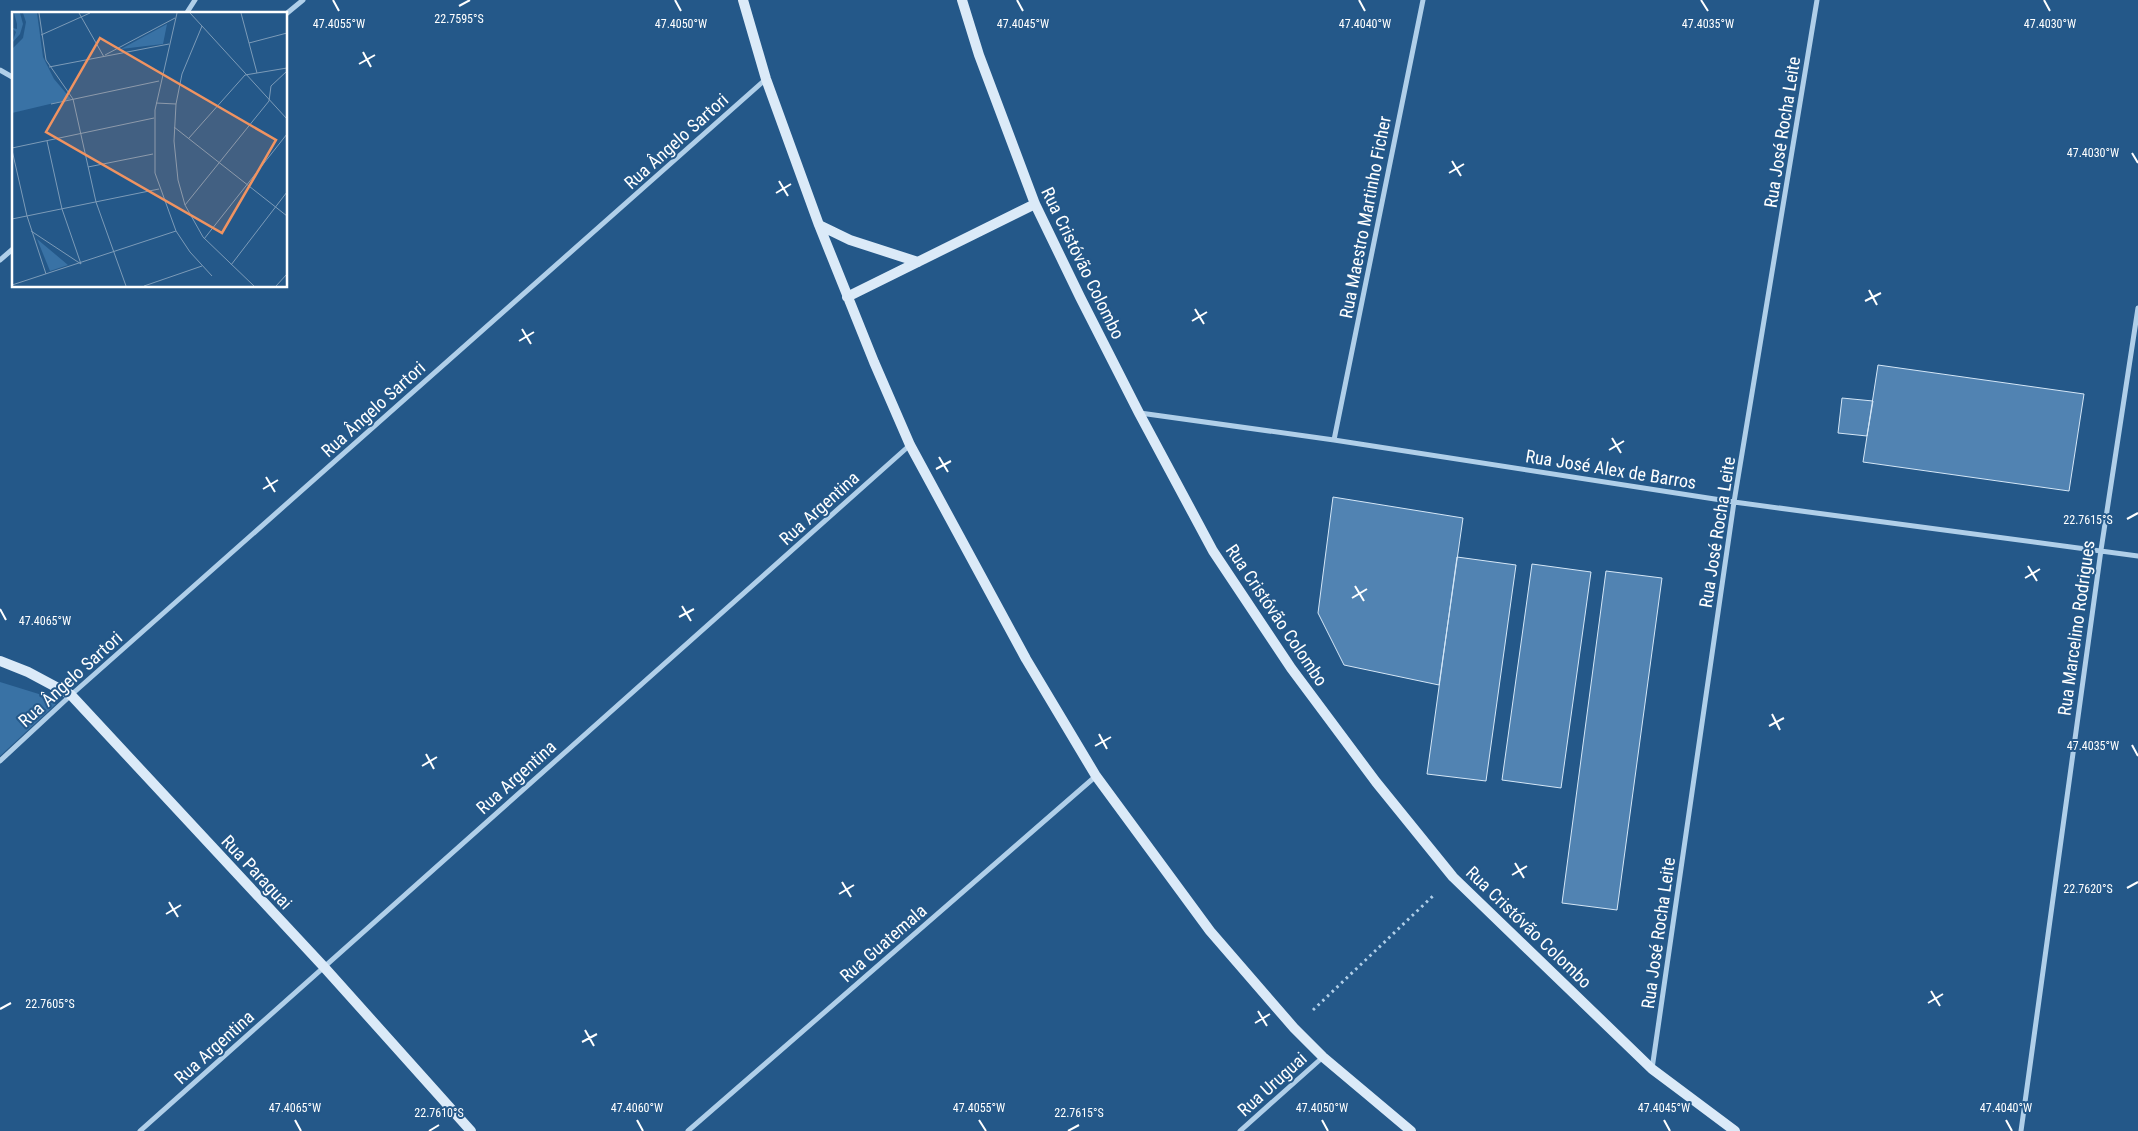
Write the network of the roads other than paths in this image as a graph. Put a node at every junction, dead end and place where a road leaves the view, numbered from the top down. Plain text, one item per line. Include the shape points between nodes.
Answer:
1 (195, 0) edge
2 (303, 0) edge
3 (743, 0) edge
4 (962, 0) edge
5 (1423, 0) edge
6 (1818, 0) edge
7 (187, 12) edge
8 (288, 12) edge
9 (0, 70) edge
10 (12, 77) edge
11 (766, 80) junction
12 (1035, 204) junction
13 (819, 224) junction
14 (12, 250) edge
15 (0, 260) edge
16 (918, 262) junction
17 (847, 297) junction
18 (2138, 308) edge
19 (1139, 413) junction
20 (1334, 440) junction
21 (910, 445) junction
22 (1734, 502) junction
23 (2101, 550) junction
24 (2138, 556) edge
25 (0, 661) edge
26 (71, 696) junction
27 (0, 761) edge
28 (1096, 776) junction
29 (324, 967) junction
30 (1323, 1057) junction
31 (1652, 1069) junction
32 (140, 1131) edge
33 (470, 1131) edge
34 (688, 1131) edge
35 (1240, 1131) edge
36 (1411, 1131) edge
37 (1735, 1131) edge
38 (2021, 1131) edge

1 - 7 street
2 - 8 street
3 - 11 main road
4 - 12 main road, Rua Cristóvão Colombo via 979,55
5 - 20 street, Rua Maestro Martinho Ficher
6 - 22 street, Rua José Rocha Leite
9 - 10 street
11 - 13 main road
11 - 26 street, Rua Ângelo Sartori
12 - 16 main road
12 - 19 main road, Rua Cristóvão Colombo
13 - 16 main road via 850,240
13 - 17 main road
14 - 15 street
16 - 17 main road
17 - 21 main road
18 - 23 street, Rua Marcelino Rodrigues
19 - 20 street, Rua José Alex de Barros
19 - 31 main road, Rua Cristóvão Colombo via 1213,551 1291,668 1376,782 1453,877
20 - 22 street, Rua José Alex de Barros
21 - 28 main road via 1026,659
21 - 29 street, Rua Argentina
22 - 23 street, Rua José Alex de Barros
22 - 31 street, Rua José Rocha Leite
23 - 24 street, Rua José Alex de Barros
23 - 38 street, Rua Marcelino Rodrigues
25 - 26 main road, Rua Paraguai via 28,672
26 - 27 street, Rua Ângelo Sartori
26 - 29 main road, Rua Paraguai
28 - 30 main road via 1210,931
28 - 34 street, Rua Guatemala
29 - 32 street, Rua Argentina
29 - 33 main road, Rua Paraguai
30 - 35 street, Rua Uruguai
30 - 36 main road
31 - 37 main road, Rua Cristóvão Colombo

